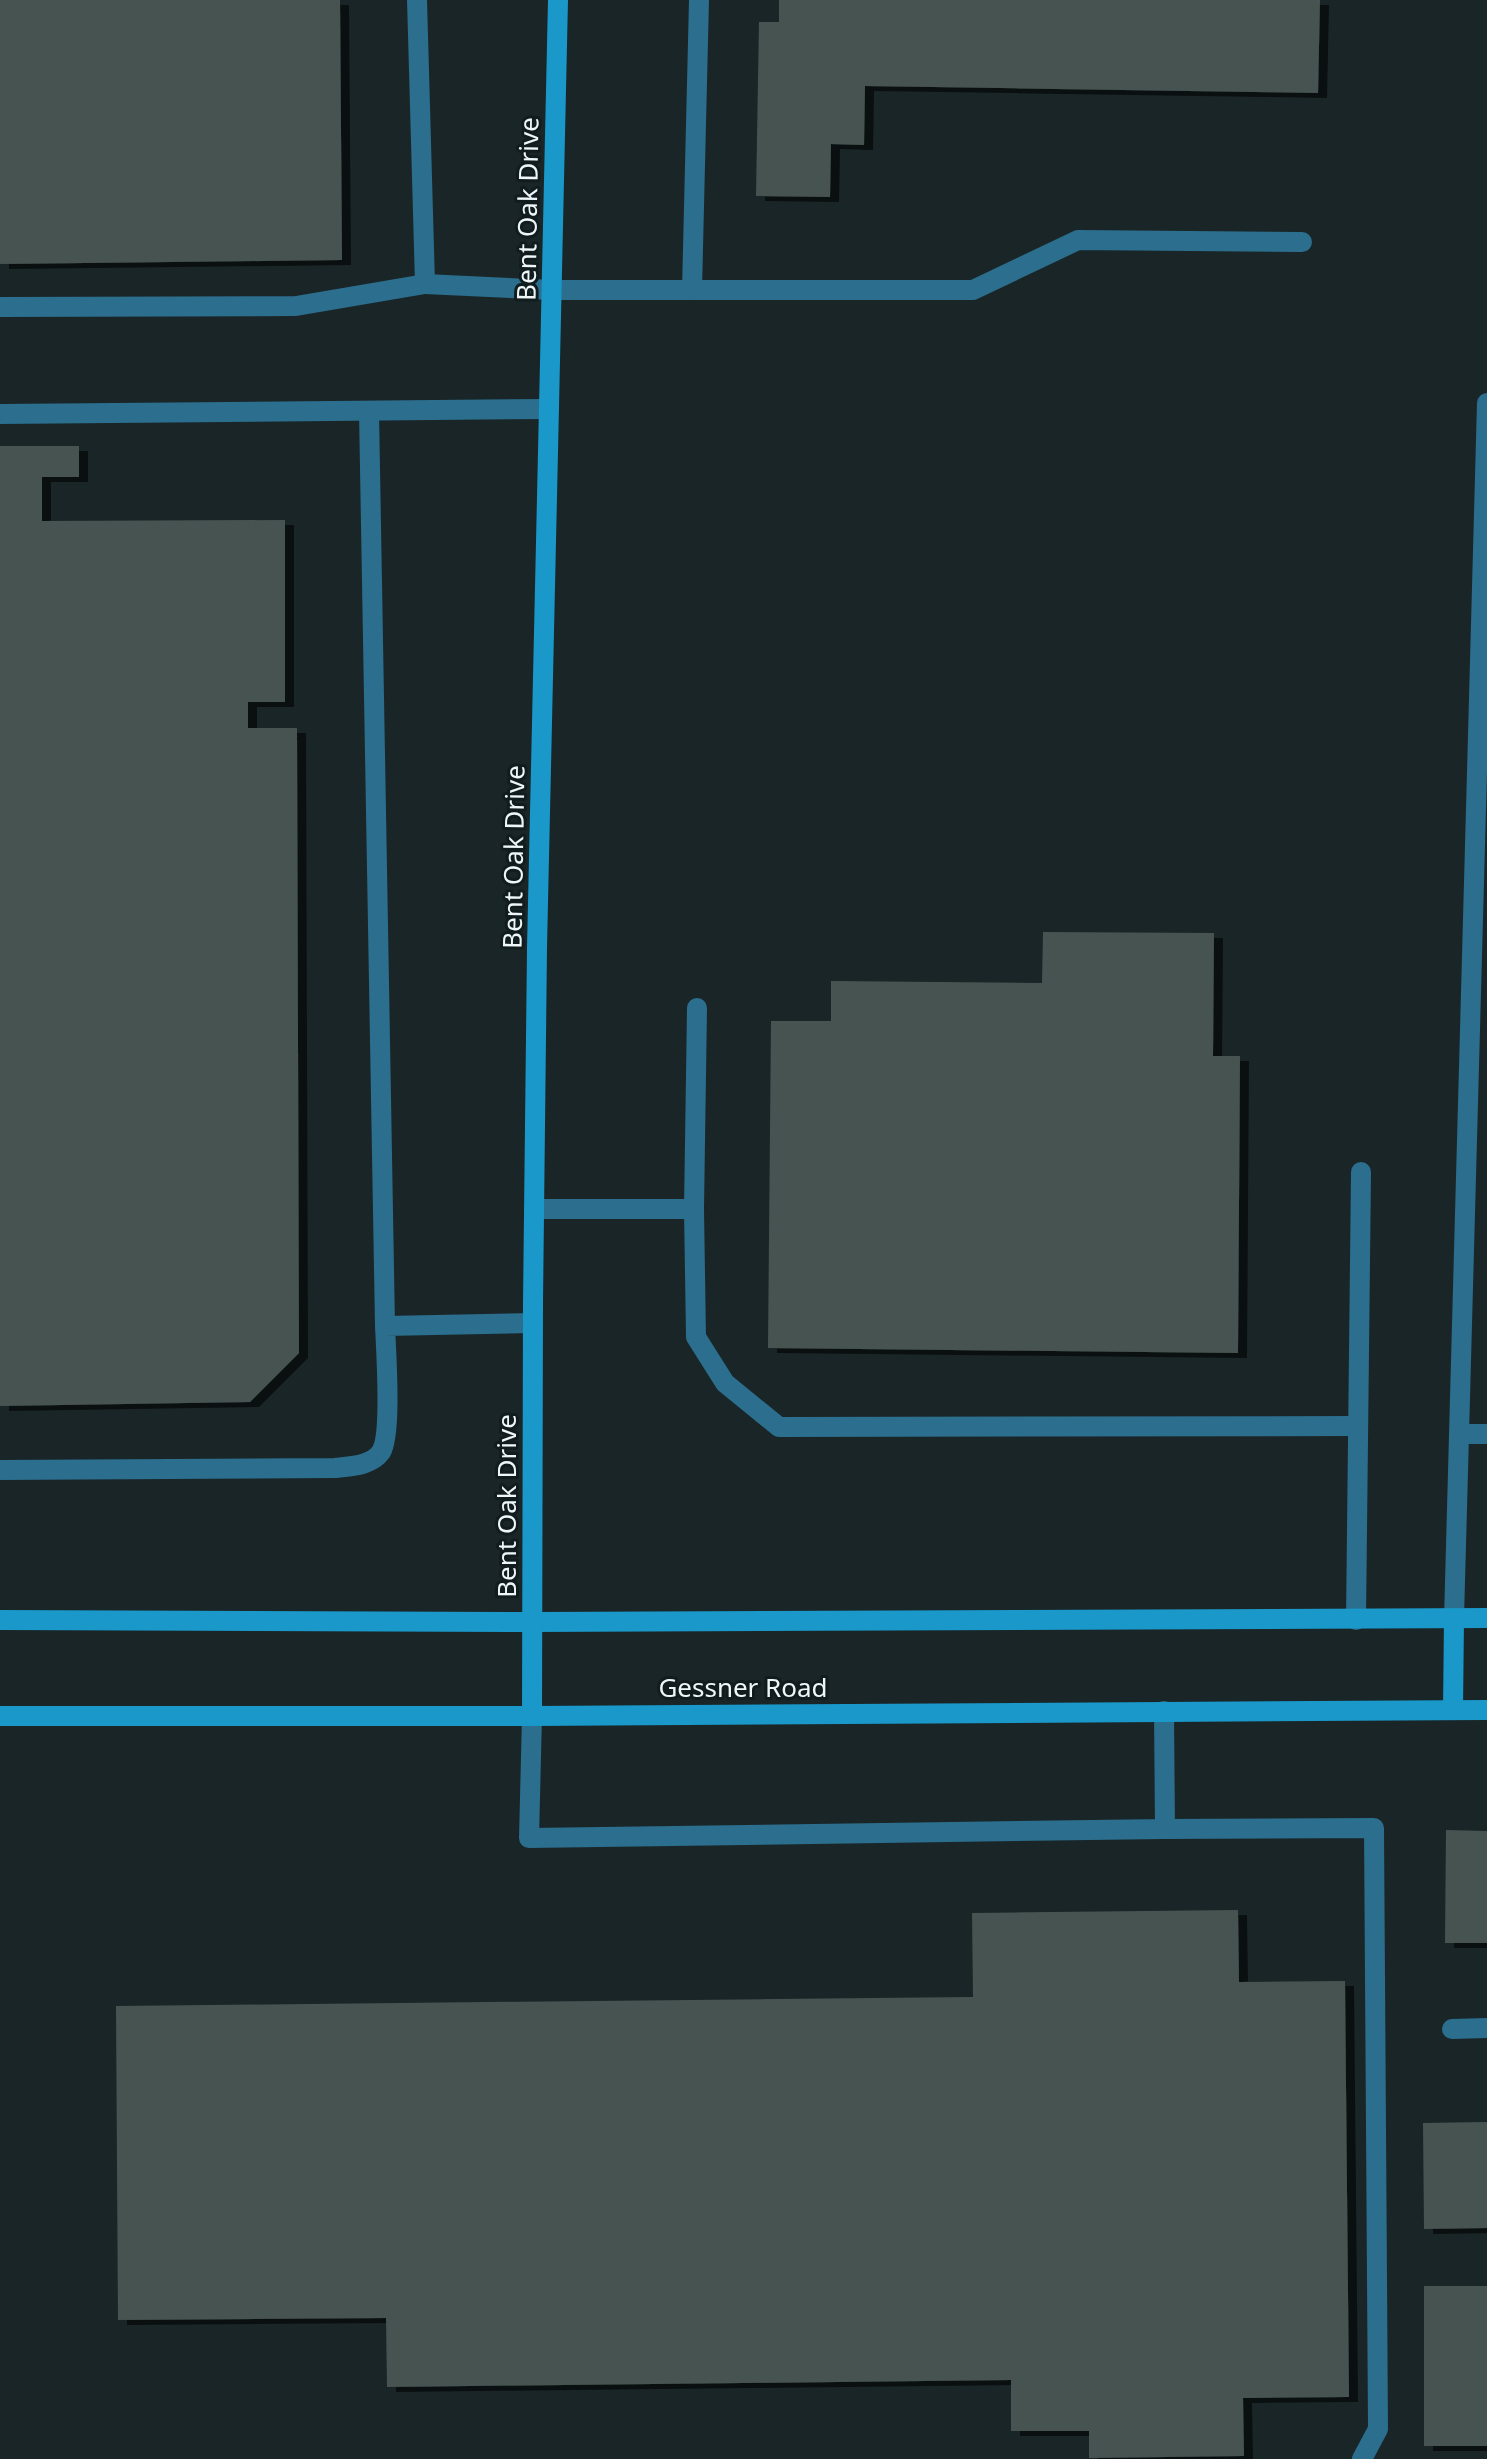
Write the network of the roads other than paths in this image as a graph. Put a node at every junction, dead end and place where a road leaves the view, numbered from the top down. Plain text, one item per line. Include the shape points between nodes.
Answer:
1 (417, 0) edge
2 (558, 0) edge
3 (699, 0) edge
4 (1302, 242) dead end
5 (425, 284) junction
6 (552, 290) junction
7 (692, 290) junction
8 (0, 307) edge
9 (1487, 403) edge
10 (549, 409) junction
11 (369, 411) junction
12 (0, 414) edge
13 (697, 1008) dead end
14 (1479, 1025) edge
15 (1361, 1172) dead end
16 (534, 1209) junction
17 (694, 1209) junction
18 (533, 1323) junction
19 (385, 1326) junction
20 (1358, 1426) junction
21 (1459, 1434) junction
22 (1487, 1434) edge
23 (0, 1470) edge
24 (1487, 1618) edge
25 (1454, 1619) junction
26 (0, 1620) edge
27 (1356, 1620) junction
28 (534, 1622) junction
29 (1453, 1710) junction
30 (1487, 1710) edge
31 (1164, 1711) junction
32 (0, 1716) edge
33 (532, 1716) junction
34 (1165, 1829) junction
35 (1487, 2028) edge
36 (1452, 2029) dead end
37 (1362, 2459) edge

1 - 5 lane
2 - 6 main road, Bent Oak Drive
3 - 7 lane
4 - 7 lane via 1078,240 973,290
5 - 6 lane
5 - 8 lane via 296,306
6 - 7 lane
6 - 10 main road, Bent Oak Drive
9 - 14 lane
10 - 11 lane
10 - 16 main road, Bent Oak Drive
11 - 12 lane
11 - 19 lane
13 - 17 lane
14 - 21 lane
15 - 20 lane
16 - 17 lane
16 - 18 main road, Bent Oak Drive
17 - 20 lane via 696,1337 725,1383 779,1427
18 - 19 lane
18 - 28 main road, Bent Oak Drive
19 - 23 lane via 387,1431 381,1451 365,1464
20 - 27 lane
21 - 22 lane
21 - 25 lane
24 - 25 main road
25 - 27 main road
25 - 29 main road
26 - 28 main road
27 - 28 main road
28 - 33 main road, Bent Oak Drive
29 - 30 main road, Gessner Road
29 - 31 main road, Gessner Road
31 - 33 main road, Gessner Road
31 - 34 lane
32 - 33 main road, Gessner Road
33 - 34 lane via 529,1838
34 - 37 lane via 1374,1828 1378,2429
35 - 36 lane

